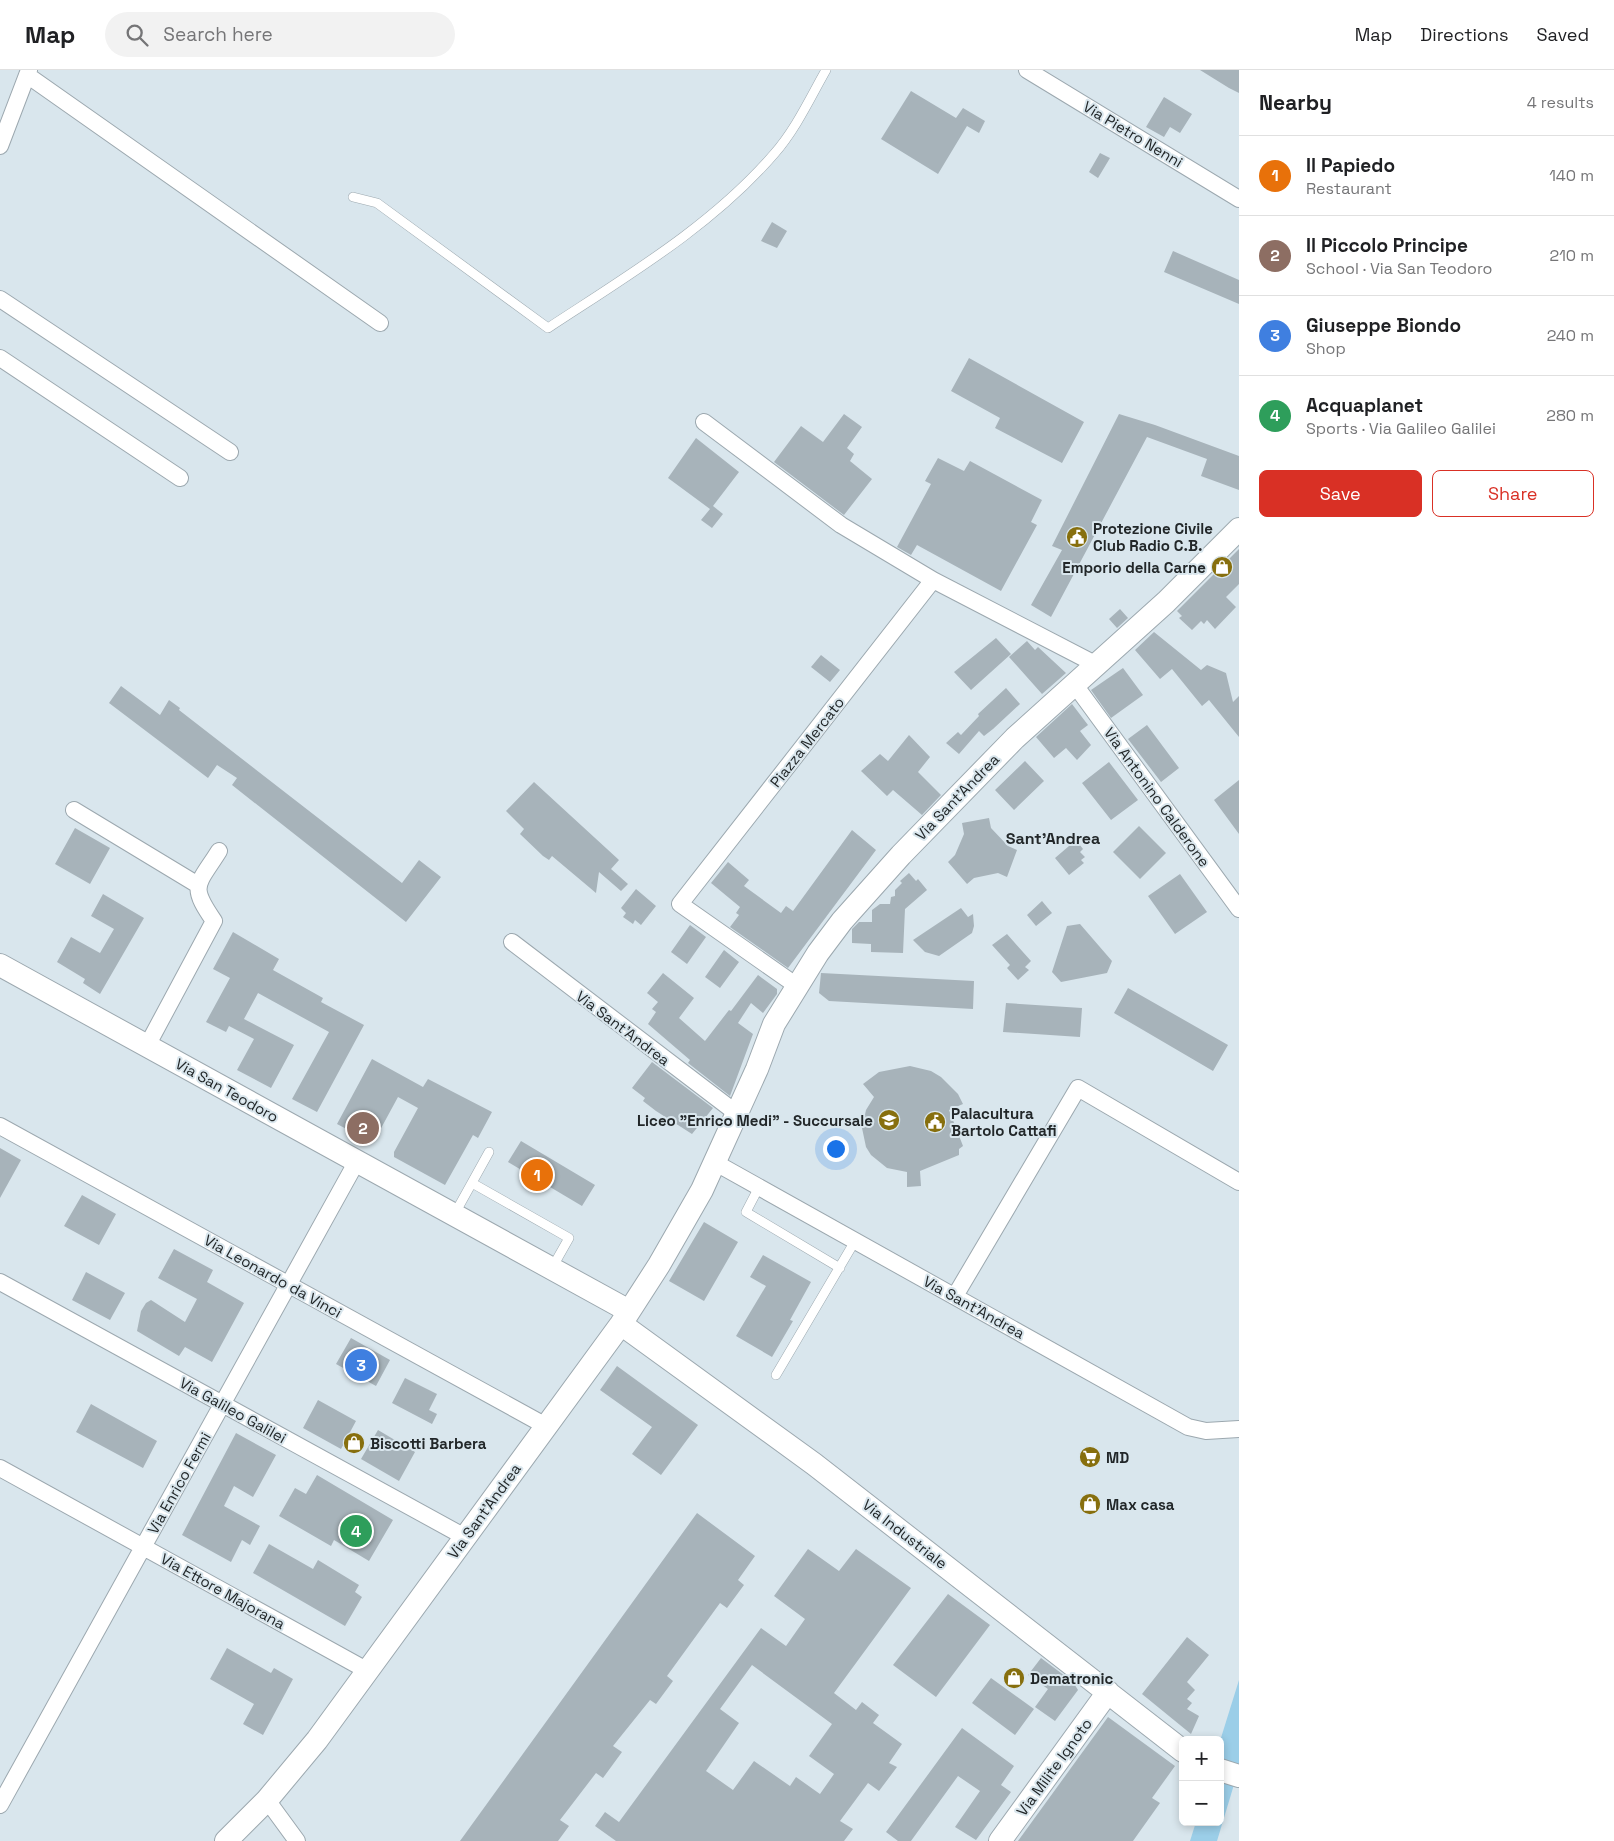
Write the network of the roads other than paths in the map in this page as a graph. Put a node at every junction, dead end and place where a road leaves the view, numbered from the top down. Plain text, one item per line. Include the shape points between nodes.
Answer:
1 (826, 70) edge
2 (1027, 70) edge
3 (28, 73) edge
4 (0, 146) edge
5 (353, 198) dead end
6 (1239, 199) edge
7 (0, 299) edge
8 (380, 322) dead end
9 (0, 358) edge
10 (704, 422) dead end
11 (230, 452) dead end
12 (180, 478) dead end
13 (1239, 529) edge
14 (933, 580) junction
15 (1097, 665) junction
16 (1075, 685) junction
17 (74, 810) dead end
18 (220, 851) dead end
19 (198, 885) junction
20 (1239, 909) edge
21 (512, 942) dead end
22 (0, 965) edge
23 (797, 986) junction
24 (147, 1046) junction
25 (735, 1112) junction
26 (0, 1126) edge
27 (490, 1152) dead end
28 (357, 1161) junction
29 (714, 1162) junction
30 (472, 1182) junction
31 (1239, 1182) edge
32 (759, 1187) junction
33 (454, 1215) junction
34 (855, 1241) junction
35 (552, 1268) junction
36 (840, 1268) junction
37 (0, 1282) edge
38 (289, 1284) junction
39 (955, 1296) junction
40 (625, 1318) junction
41 (776, 1375) dead end
42 (222, 1404) junction
43 (546, 1426) junction
44 (1239, 1429) edge
45 (0, 1468) edge
46 (465, 1537) junction
47 (143, 1546) junction
48 (368, 1671) junction
49 (1108, 1692) junction
50 (1179, 1748) edge
51 (1224, 1771) edge
52 (1239, 1776) edge
53 (267, 1800) junction
54 (0, 1805) edge
55 (226, 1841) edge
56 (297, 1841) edge
57 (1000, 1841) edge

1 - 5 lane via 794,126 774,154 744,185 663,252 548,328 377,203
2 - 6 street, Via Pietro Nenni
3 - 4 street
3 - 8 street
7 - 11 street
9 - 12 street
10 - 14 street via 841,525
13 - 15 street, Via Sant'Andrea
14 - 15 street
14 - 23 street, Piazza Mercato via 680,904
15 - 16 street, Via Sant'Andrea
16 - 20 street, Via Antonino Calderone
16 - 23 street, Via Sant'Andrea via 1015,738 871,887 818,953
17 - 19 street
18 - 19 street
19 - 24 street via 199,899 214,921
21 - 25 street, Via Sant'Andrea
22 - 24 street, Via San Teodoro
23 - 25 street, Via Sant'Andrea via 774,1024 757,1069
24 - 28 street, Via San Teodoro
25 - 29 street, Via Sant'Andrea
26 - 38 street, Via Leonardo da Vinci
27 - 30 lane
28 - 33 street, Via San Teodoro
28 - 38 street, Via Enrico Fermi
29 - 32 street, Via Sant'Andrea
29 - 40 street, Via Sant'Andrea via 702,1190
30 - 33 lane
30 - 35 lane via 569,1238
31 - 39 street via 1078,1088
32 - 34 street, Via Sant'Andrea
32 - 36 lane via 746,1212
33 - 35 street, Via San Teodoro
34 - 36 lane
34 - 39 street, Via Sant'Andrea
35 - 40 street, Via San Teodoro
36 - 41 lane
37 - 42 street, Via Galileo Galilei
38 - 42 street, Via Enrico Fermi
38 - 43 street, Via Leonardo da Vinci
39 - 44 street, Via Sant'Andrea via 1188,1427 1206,1431
40 - 43 street, Via Sant'Andrea
40 - 49 street, Via Industriale
42 - 46 street, Via Galileo Galilei
42 - 47 street, Via Enrico Fermi
43 - 46 street, Via Sant'Andrea
45 - 47 street, Via Ettore Majorana
46 - 48 street, Via Sant'Andrea
47 - 48 street, Via Ettore Majorana
47 - 54 street, Via Enrico Fermi
48 - 53 street, Via Sant'Andrea
49 - 50 street, Via Industriale
49 - 57 street, Via Milite Ignoto
51 - 52 street
53 - 55 street, Via Sant'Andrea
53 - 56 street

